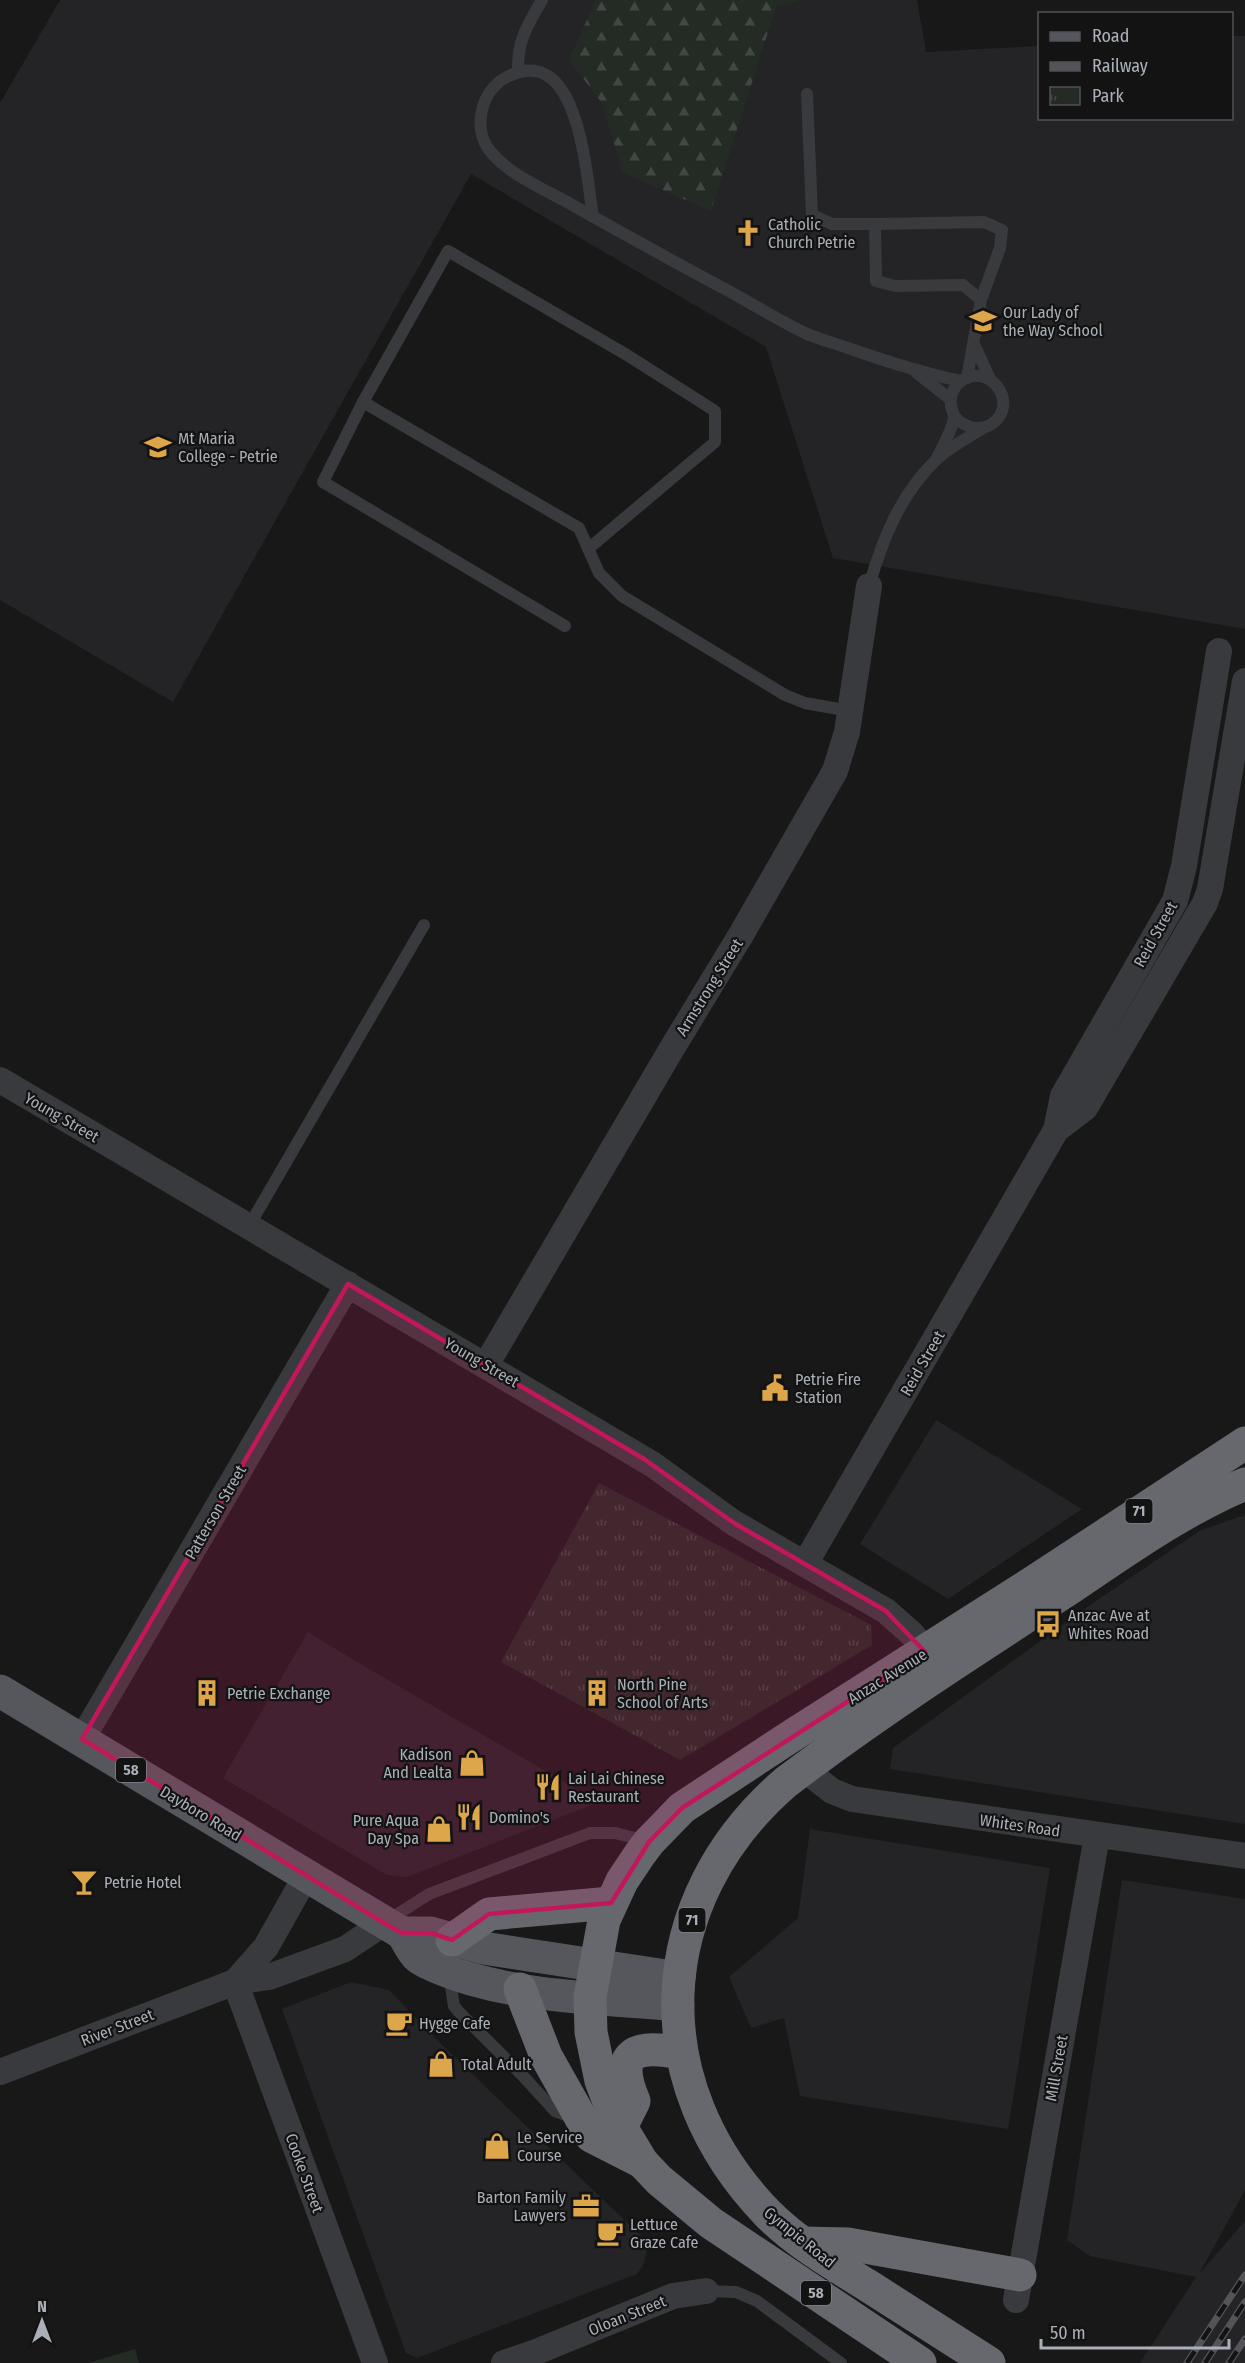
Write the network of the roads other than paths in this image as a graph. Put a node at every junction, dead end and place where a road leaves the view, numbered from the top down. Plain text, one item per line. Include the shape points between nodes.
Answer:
1 (542, 0) edge
2 (518, 72) junction
3 (807, 94) dead end
4 (593, 217) junction
5 (874, 224) junction
6 (981, 300) junction
7 (974, 344) junction
8 (914, 371) junction
9 (964, 379) junction
10 (990, 379) junction
11 (950, 399) junction
12 (363, 402) junction
13 (955, 417) junction
14 (984, 428) junction
15 (938, 458) junction
16 (588, 549) junction
17 (869, 586) joint
18 (564, 626) dead end
19 (1219, 651) dead end
20 (1245, 681) edge
21 (850, 711) junction
22 (424, 925) dead end
23 (0, 1080) edge
24 (1056, 1130) junction
25 (249, 1226) junction
26 (348, 1284) junction
27 (486, 1365) junction
28 (1245, 1443) edge
29 (1245, 1484) edge
30 (805, 1564) junction
31 (933, 1663) junction
32 (0, 1691) edge
33 (82, 1739) junction
34 (804, 1769) junction
35 (1097, 1836) junction
36 (649, 1842) junction
37 (1245, 1856) edge
38 (306, 1876) junction
39 (611, 1903) junction
40 (393, 1928) junction
41 (451, 1956) junction
42 (594, 1964) junction
43 (235, 1982) junction
44 (520, 1989) junction
45 (678, 1992) junction
46 (590, 1997) junction
47 (682, 2053) junction
48 (0, 2072) edge
49 (581, 2121) junction
50 (621, 2127) junction
51 (642, 2162) junction
52 (803, 2243) junction
53 (1018, 2287) joint
54 (706, 2291) joint
55 (538, 2358) edge
56 (375, 2363) edge
57 (504, 2363) edge
58 (841, 2363) edge
59 (920, 2363) edge
60 (989, 2363) edge

1 - 2 lane via 524,31 518,50
2 - 4 lane via 546,74 567,98 577,124
2 - 4 lane via 504,78 484,103 480,119 489,150 514,172
3 - 5 lane via 812,215 832,224
4 - 8 lane via 805,333
5 - 6 lane via 876,281 895,286 963,285
5 - 6 lane via 984,222 1002,230 1000,248
6 - 7 lane
7 - 9 lane
7 - 10 lane
8 - 9 lane
8 - 11 lane
9 - 10 lane
9 - 11 lane
10 - 14 lane via 998,386 1003,402 998,418
11 - 13 lane
12 - 16 lane via 579,528
12 - 16 lane via 448,251 716,411 716,442
12 - 18 lane via 322,482
13 - 14 lane via 968,427
13 - 15 lane
14 - 15 lane
15 - 17 lane via 904,498 882,542
16 - 21 lane via 598,573 622,596 785,695
17 - 21 street, Armstrong Street
19 - 24 street, Reid Street via 1180,886 1063,1096
20 - 24 street, Reid Street via 1205,903 1085,1108
21 - 27 street, Armstrong Street via 835,771
22 - 25 lane
23 - 25 street, Young Street
24 - 30 street, Reid Street
25 - 26 street, Young Street
26 - 27 street, Young Street
26 - 33 street, Patterson Street
27 - 30 street, Young Street via 652,1464 720,1513
28 - 31 highway, Anzac Avenue / 71
29 - 31 highway, Anzac Avenue / 71 via 1226,1491
30 - 31 street, Young Street via 886,1611 908,1629
31 - 34 highway, Anzac Avenue / 71
31 - 36 highway, Anzac Avenue / 71 via 691,1803
32 - 33 main road, Dayboro Road / 58
33 - 38 main road, Dayboro Road / 58
34 - 35 street, Whites Road via 832,1791 852,1799
34 - 45 highway, Anzac Avenue / 71 via 764,1802 715,1865 693,1917
35 - 37 street, Whites Road
35 - 53 street, Mill Street
36 - 39 highway, Anzac Avenue / 71
36 - 40 lane via 615,1833 590,1833 429,1894
38 - 40 main road, Dayboro Road / 58
38 - 43 street, River Street via 266,1947
39 - 41 highway via 489,1914
39 - 42 highway, Anzac Avenue / 71
40 - 41 main road, Dayboro Road / 58 via 430,1933
40 - 43 street, River Street via 269,1977
41 - 42 main road, Dayboro Road / 58 via 483,1948
41 - 44 main road, Dayboro Road / 58
41 - 49 lane via 454,2006 555,2111
42 - 45 main road, Dayboro Road / 58
42 - 46 highway, 71
43 - 48 street, River Street
43 - 56 street, Cooke Street
44 - 46 main road, Dayboro Road / 58
44 - 49 highway, 58 via 546,2056
45 - 46 main road, Dayboro Road / 58
45 - 47 highway, Gympie Road / 58
46 - 50 highway, Gympie Road / 58 via 591,2032 601,2081
47 - 50 highway via 649,2048 634,2052 626,2068 634,2101
47 - 52 highway, Gympie Road / 58 via 696,2105 724,2159 770,2215
49 - 51 highway, 58 via 591,2136
50 - 51 highway, Gympie Road / 58
51 - 59 highway, Gympie Road / 58 via 711,2223
52 - 53 highway via 858,2246
52 - 60 highway, Gympie Road / 58
54 - 55 street, Oloan Street via 673,2296
54 - 58 lane, Oloan Street via 736,2292 757,2301
55 - 57 street, Oloan Street

